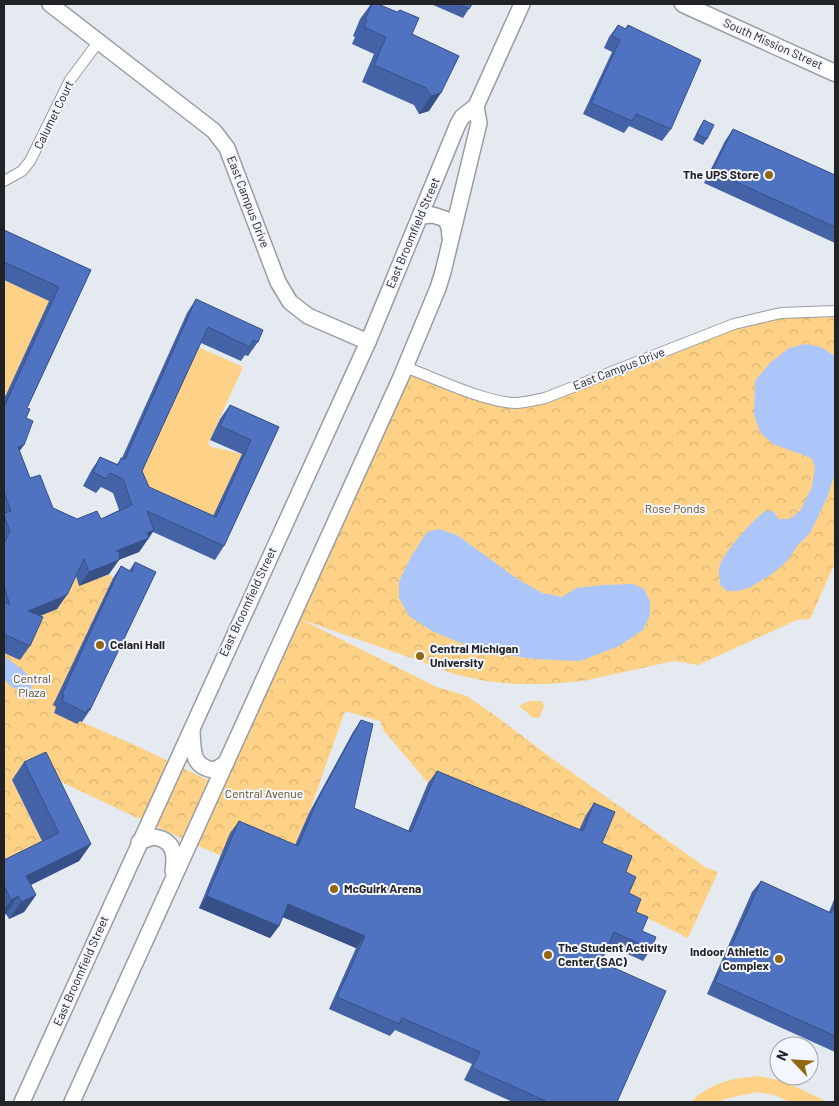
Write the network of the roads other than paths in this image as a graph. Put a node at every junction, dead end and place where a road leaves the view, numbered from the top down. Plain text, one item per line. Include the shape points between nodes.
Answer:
1 (50, 4) edge
2 (522, 4) edge
3 (684, 4) edge
4 (98, 41) junction
5 (835, 73) edge
6 (476, 106) junction
7 (4, 181) edge
8 (420, 216) junction
9 (451, 241) junction
10 (835, 311) edge
11 (368, 342) junction
12 (405, 367) junction
13 (192, 726) junction
14 (226, 763) junction
15 (139, 842) junction
16 (170, 887) junction
17 (22, 1102) edge
18 (72, 1102) edge

1 - 4 main road, East Campus Drive
2 - 6 main road, East Broomfield Street
3 - 5 main road, South Mission Street
4 - 7 street, Calumet Court via 70,80 30,161 22,171
4 - 11 main road, East Campus Drive via 214,131 230,156 278,282 290,302 308,316
6 - 8 main road, East Broomfield Street via 462,117
6 - 9 main road, East Broomfield Street via 479,123
8 - 9 main road via 433,215 445,219
8 - 11 main road, East Broomfield Street
9 - 12 main road, East Broomfield Street via 438,288
10 - 12 street, East Campus Drive via 781,313 734,324 529,402 504,402 478,395
11 - 13 main road, East Broomfield Street
12 - 14 main road, East Broomfield Street
13 - 14 main road via 193,750 198,763 215,770
13 - 15 main road, East Broomfield Street
14 - 16 main road, East Broomfield Street
15 - 16 main road via 153,837 169,844 175,858
15 - 17 main road, East Broomfield Street
16 - 18 main road, East Broomfield Street

